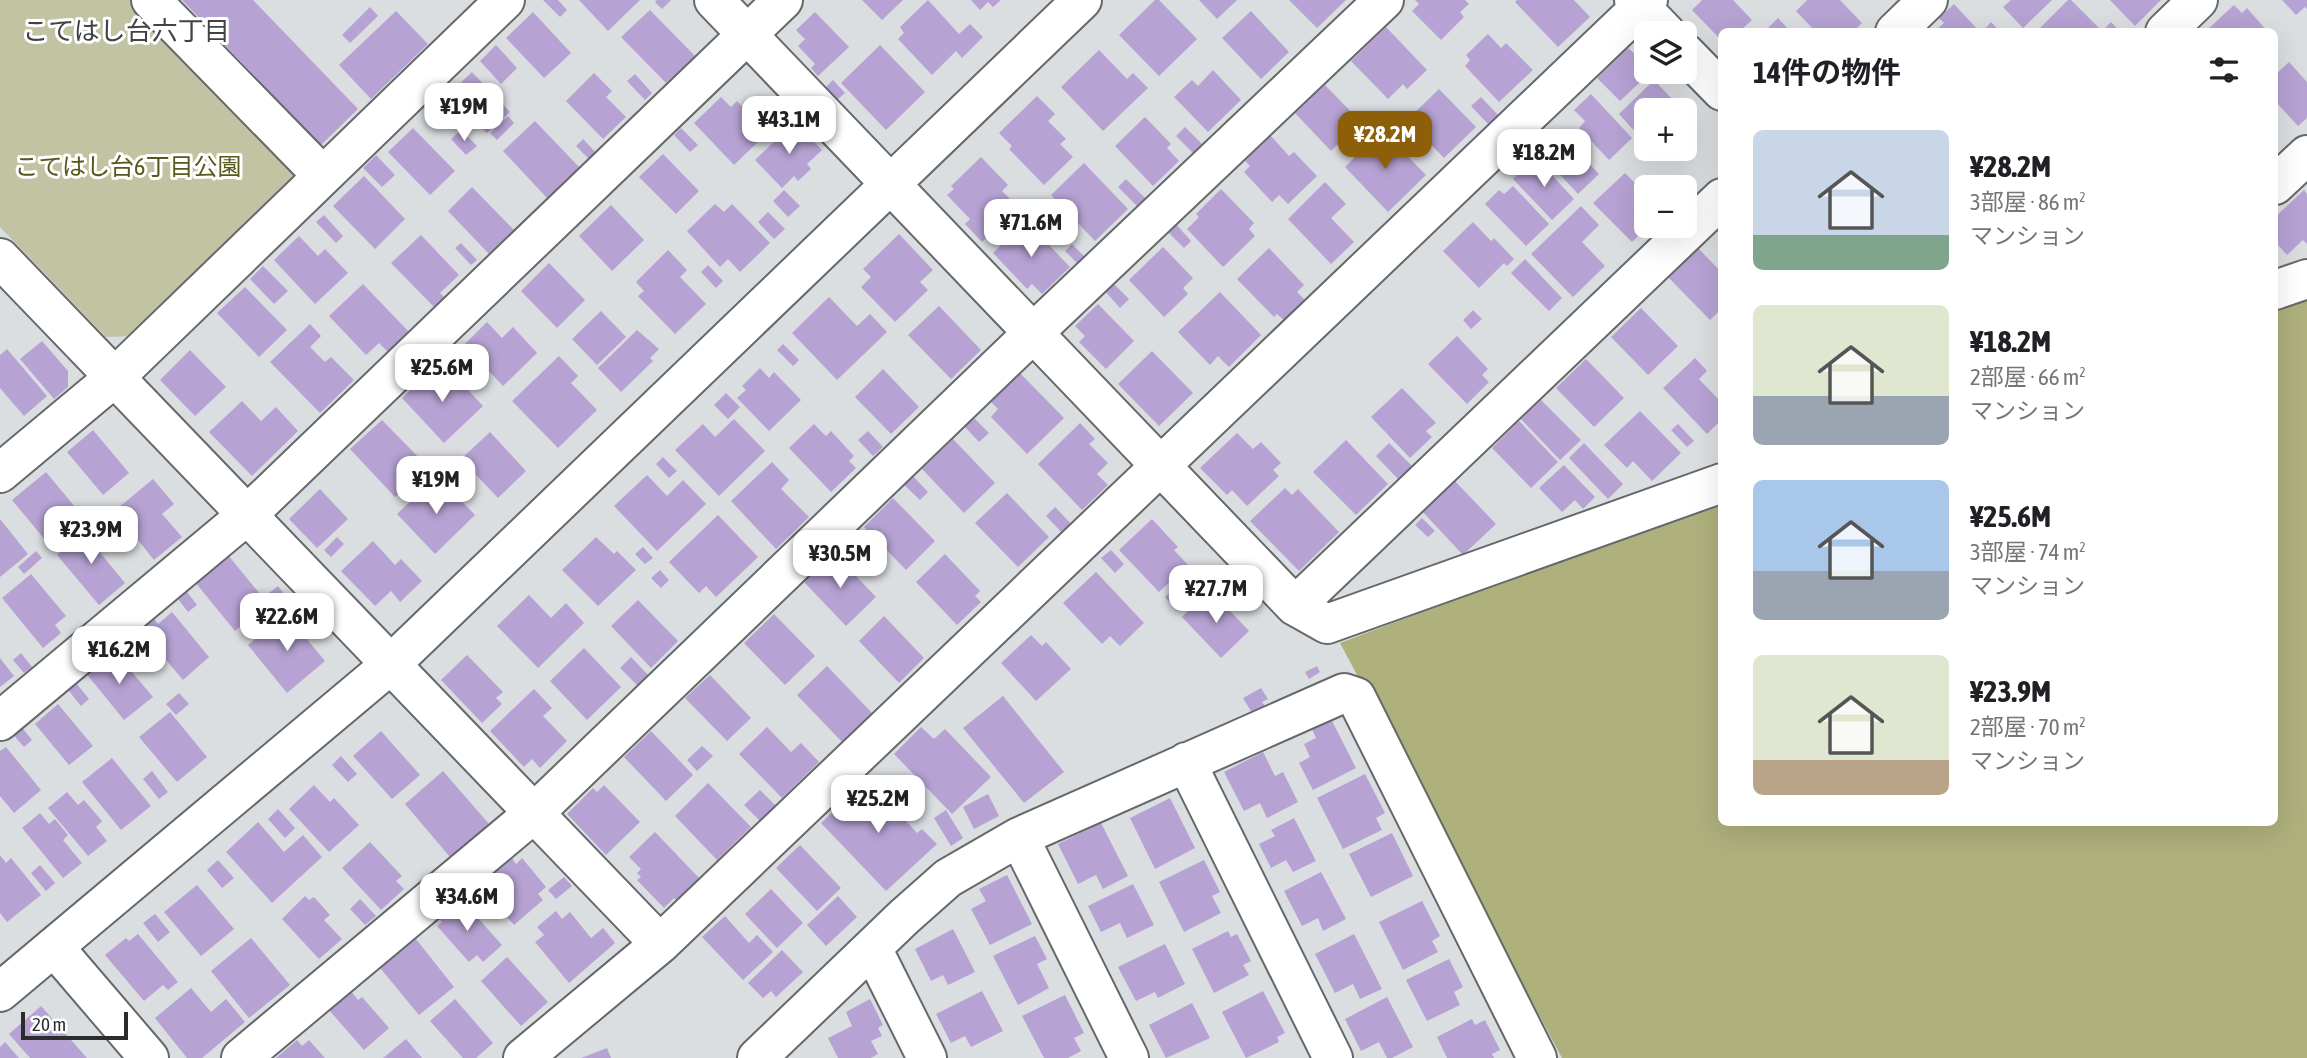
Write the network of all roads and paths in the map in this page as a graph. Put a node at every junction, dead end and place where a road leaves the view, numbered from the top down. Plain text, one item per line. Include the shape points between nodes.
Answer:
1 (150, 0) edge
2 (713, 0) edge
3 (783, 0) edge
4 (1082, 0) edge
5 (1384, 0) edge
6 (1928, 0) edge
7 (2198, 0) edge
8 (486, 6) edge
9 (1647, 10) edge
10 (1899, 28) edge
11 (2169, 28) edge
12 (747, 34) junction
13 (1697, 65) edge
14 (1718, 87) edge
15 (2307, 155) edge
16 (323, 176) junction
17 (2278, 182) edge
18 (890, 184) junction
19 (1718, 202) edge
20 (0, 258) edge
21 (2307, 279) edge
22 (2278, 289) edge
23 (1033, 333) junction
24 (115, 377) junction
25 (1718, 459) edge
26 (1161, 467) junction
27 (0, 473) edge
28 (1718, 484) edge
29 (1676, 499) junction
30 (247, 515) junction
31 (1295, 606) junction
32 (390, 665) junction
33 (0, 720) edge
34 (1186, 762) junction
35 (533, 814) junction
36 (1019, 837) junction
37 (660, 944) junction
38 (54, 947) junction
39 (872, 948) junction
40 (0, 992) edge
41 (534, 1054) edge
42 (149, 1058) edge
43 (241, 1058) edge
44 (757, 1058) edge
45 (927, 1058) edge
46 (1129, 1058) edge
47 (1333, 1058) edge
48 (1537, 1058) edge

1 - 16 street
2 - 12 street
3 - 12 street
4 - 18 street
5 - 23 street
6 - 10 street
7 - 11 street
8 - 16 street
9 - 26 street
12 - 18 street
12 - 30 street
13 - 14 street
15 - 17 street
16 - 24 street
18 - 23 street
18 - 32 street
19 - 31 street
20 - 24 street
21 - 22 street
23 - 26 street
23 - 35 street
24 - 27 street
24 - 30 street
25 - 29 street
26 - 31 street
26 - 37 street
28 - 29 street
29 - 31 street via 1326,624
30 - 32 street
30 - 33 street
32 - 35 street
32 - 38 street
34 - 36 street
34 - 47 street
34 - 48 street via 1343,693 1356,696
35 - 37 street
35 - 43 street
36 - 39 street via 948,878
36 - 46 street
37 - 41 street
38 - 40 street
38 - 42 street
39 - 44 street
39 - 45 street

